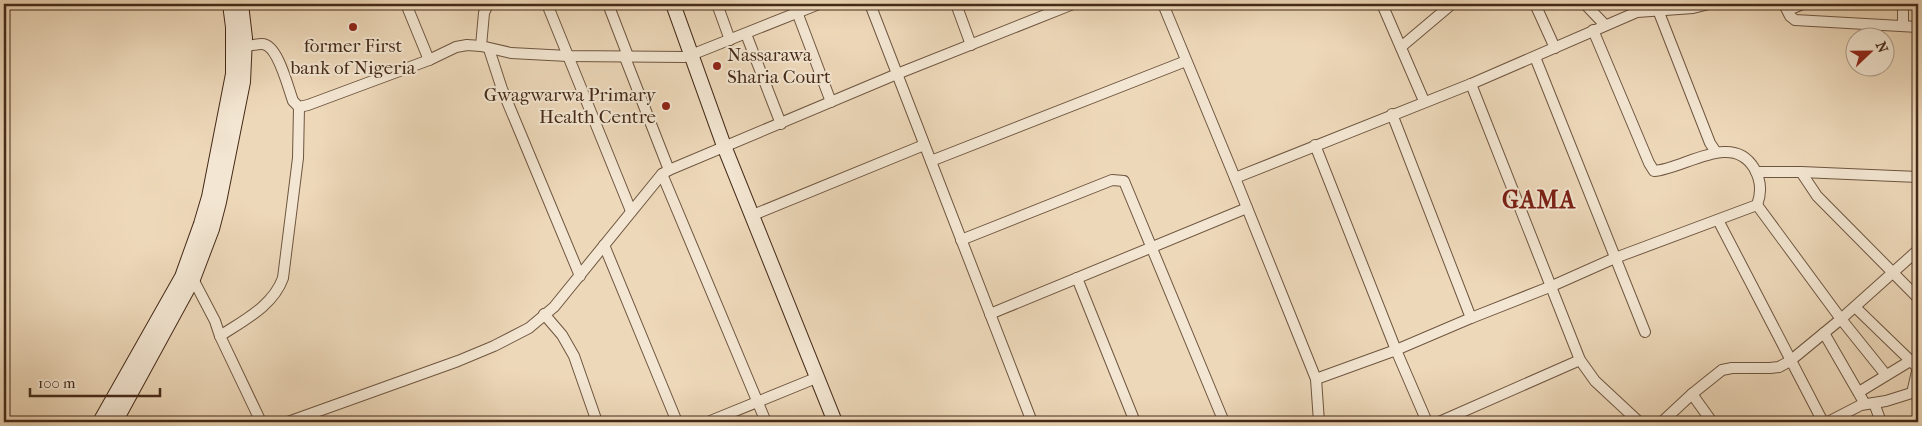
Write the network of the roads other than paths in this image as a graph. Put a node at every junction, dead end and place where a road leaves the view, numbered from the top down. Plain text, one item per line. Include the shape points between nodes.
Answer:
1 (230, 4) edge
2 (241, 4) edge
3 (406, 4) edge
4 (488, 4) edge
5 (547, 4) edge
6 (608, 4) edge
7 (666, 4) edge
8 (673, 4) edge
9 (717, 4) edge
10 (819, 4) edge
11 (870, 4) edge
12 (956, 4) edge
13 (1073, 4) edge
14 (1163, 4) edge
15 (1382, 4) edge
16 (1452, 4) edge
17 (1535, 4) edge
18 (1585, 4) edge
19 (1709, 4) edge
20 (1803, 4) edge
21 (1903, 4) edge
22 (1785, 6) edge
23 (796, 8) edge
24 (1050, 8) edge
25 (1658, 10) junction
26 (1605, 25) junction
27 (1903, 25) junction
28 (1918, 26) edge
29 (1594, 30) junction
30 (746, 34) junction
31 (730, 40) junction
32 (971, 45) junction
33 (1401, 47) junction
34 (239, 48) junction
35 (485, 48) junction
36 (1555, 48) junction
37 (568, 56) junction
38 (626, 56) junction
39 (688, 56) junction
40 (1535, 56) junction
41 (429, 60) junction
42 (1186, 61) junction
43 (897, 74) junction
44 (1471, 84) junction
45 (1424, 101) junction
46 (831, 102) junction
47 (299, 107) junction
48 (1392, 114) junction
49 (780, 124) junction
50 (924, 145) junction
51 (1314, 145) junction
52 (722, 147) junction
53 (1716, 152) junction
54 (931, 161) junction
55 (666, 172) junction
56 (1756, 172) junction
57 (1801, 172) junction
58 (1918, 177) edge
59 (1235, 178) junction
60 (1757, 205) junction
61 (1247, 208) junction
62 (631, 212) junction
63 (752, 215) junction
64 (1718, 220) junction
65 (961, 240) junction
66 (604, 245) junction
67 (1152, 247) junction
68 (1918, 250) edge
69 (1614, 258) junction
70 (1894, 273) junction
71 (580, 276) junction
72 (1077, 278) junction
73 (193, 279) junction
74 (1552, 286) junction
75 (1918, 298) edge
76 (1855, 307) junction
77 (544, 314) junction
78 (990, 314) junction
79 (1471, 318) junction
80 (1841, 319) junction
81 (1645, 332) dead end
82 (1824, 333) junction
83 (220, 336) junction
84 (1396, 350) junction
85 (1580, 360) junction
86 (1790, 361) junction
87 (1915, 365) edge
88 (1886, 375) junction
89 (1316, 379) junction
90 (811, 380) junction
91 (1859, 392) junction
92 (1915, 392) edge
93 (1692, 394) junction
94 (758, 401) junction
95 (1870, 404) junction
96 (100, 422) edge
97 (115, 422) edge
98 (261, 422) edge
99 (288, 422) edge
100 (597, 422) edge
101 (676, 422) edge
102 (708, 422) edge
103 (766, 422) edge
104 (828, 422) edge
105 (835, 422) edge
106 (1032, 422) edge
107 (1135, 422) edge
108 (1224, 422) edge
109 (1319, 422) edge
110 (1427, 422) edge
111 (1439, 422) edge
112 (1639, 422) edge
113 (1662, 422) edge
114 (1712, 422) edge
115 (1823, 422) edge
116 (1828, 422) edge
117 (1881, 422) edge

1 - 34 main road
2 - 34 main road via 244,17
3 - 41 street
4 - 35 street via 484,13
5 - 37 street
6 - 38 street
7 - 39 main road
8 - 39 main road
9 - 31 street
10 - 23 street
11 - 43 street
12 - 32 street
13 - 24 street
14 - 42 street
15 - 33 street
16 - 33 street
17 - 36 street
18 - 26 street
19 - 25 street
20 - 22 street via 1791,9
21 - 27 street
22 - 27 street via 1794,20
23 - 30 street
23 - 46 street
24 - 32 street
25 - 26 street via 1641,10
25 - 53 street
26 - 29 street
27 - 28 street
29 - 36 street
29 - 53 street via 1654,171
30 - 31 street
30 - 49 street
31 - 39 street
32 - 43 street
33 - 45 street
34 - 47 street via 269,46 276,53 293,101
34 - 73 main road via 240,103 212,230
34 - 96 main road via 209,197 192,252 182,277
35 - 37 street
35 - 41 street via 456,47
35 - 71 street
36 - 40 street
37 - 38 street
37 - 62 street
38 - 39 street
38 - 55 street
39 - 52 main road
40 - 44 street
40 - 69 street
41 - 47 street
42 - 54 street
42 - 59 street
43 - 46 street
43 - 50 street
44 - 45 street
44 - 74 street
45 - 48 street
46 - 49 street
47 - 83 street via 298,158 284,278 266,305
48 - 51 street
48 - 79 street
49 - 52 street
50 - 54 street
50 - 63 street
51 - 59 street
51 - 84 street
52 - 55 street
52 - 63 main road
52 - 90 main road
53 - 56 street via 1739,154 1749,160
54 - 65 street
55 - 62 street
55 - 94 street
56 - 57 street
56 - 60 street via 1760,186
57 - 58 street
57 - 70 street via 1817,196
59 - 61 street
60 - 64 street
60 - 80 street
61 - 67 street
61 - 89 street
62 - 66 street
63 - 105 main road
64 - 69 street
64 - 86 street
65 - 67 street via 1116,179 1124,181 1127,186
65 - 78 street
66 - 71 street
66 - 101 street
67 - 72 street
67 - 108 street
68 - 70 street
69 - 74 street
69 - 81 street
70 - 75 street
70 - 76 street
71 - 77 street
72 - 78 street
72 - 107 street
73 - 83 street
73 - 97 main road
74 - 79 street
74 - 85 street
76 - 80 street
76 - 87 street
77 - 99 street via 529,328 494,346
77 - 100 street via 574,356
78 - 106 street
79 - 84 street
80 - 82 street
80 - 88 street
82 - 86 street
82 - 91 street
83 - 98 street
84 - 89 street
84 - 110 street
85 - 111 street
85 - 112 street via 1595,381
86 - 93 street via 1779,367 1722,370
86 - 115 street
87 - 88 street
87 - 92 street
88 - 91 street
89 - 109 street
90 - 94 street
90 - 104 main road
91 - 95 street
92 - 95 street
93 - 113 street
93 - 114 street
94 - 102 street
94 - 103 street
95 - 116 street via 1848,410
95 - 117 street

